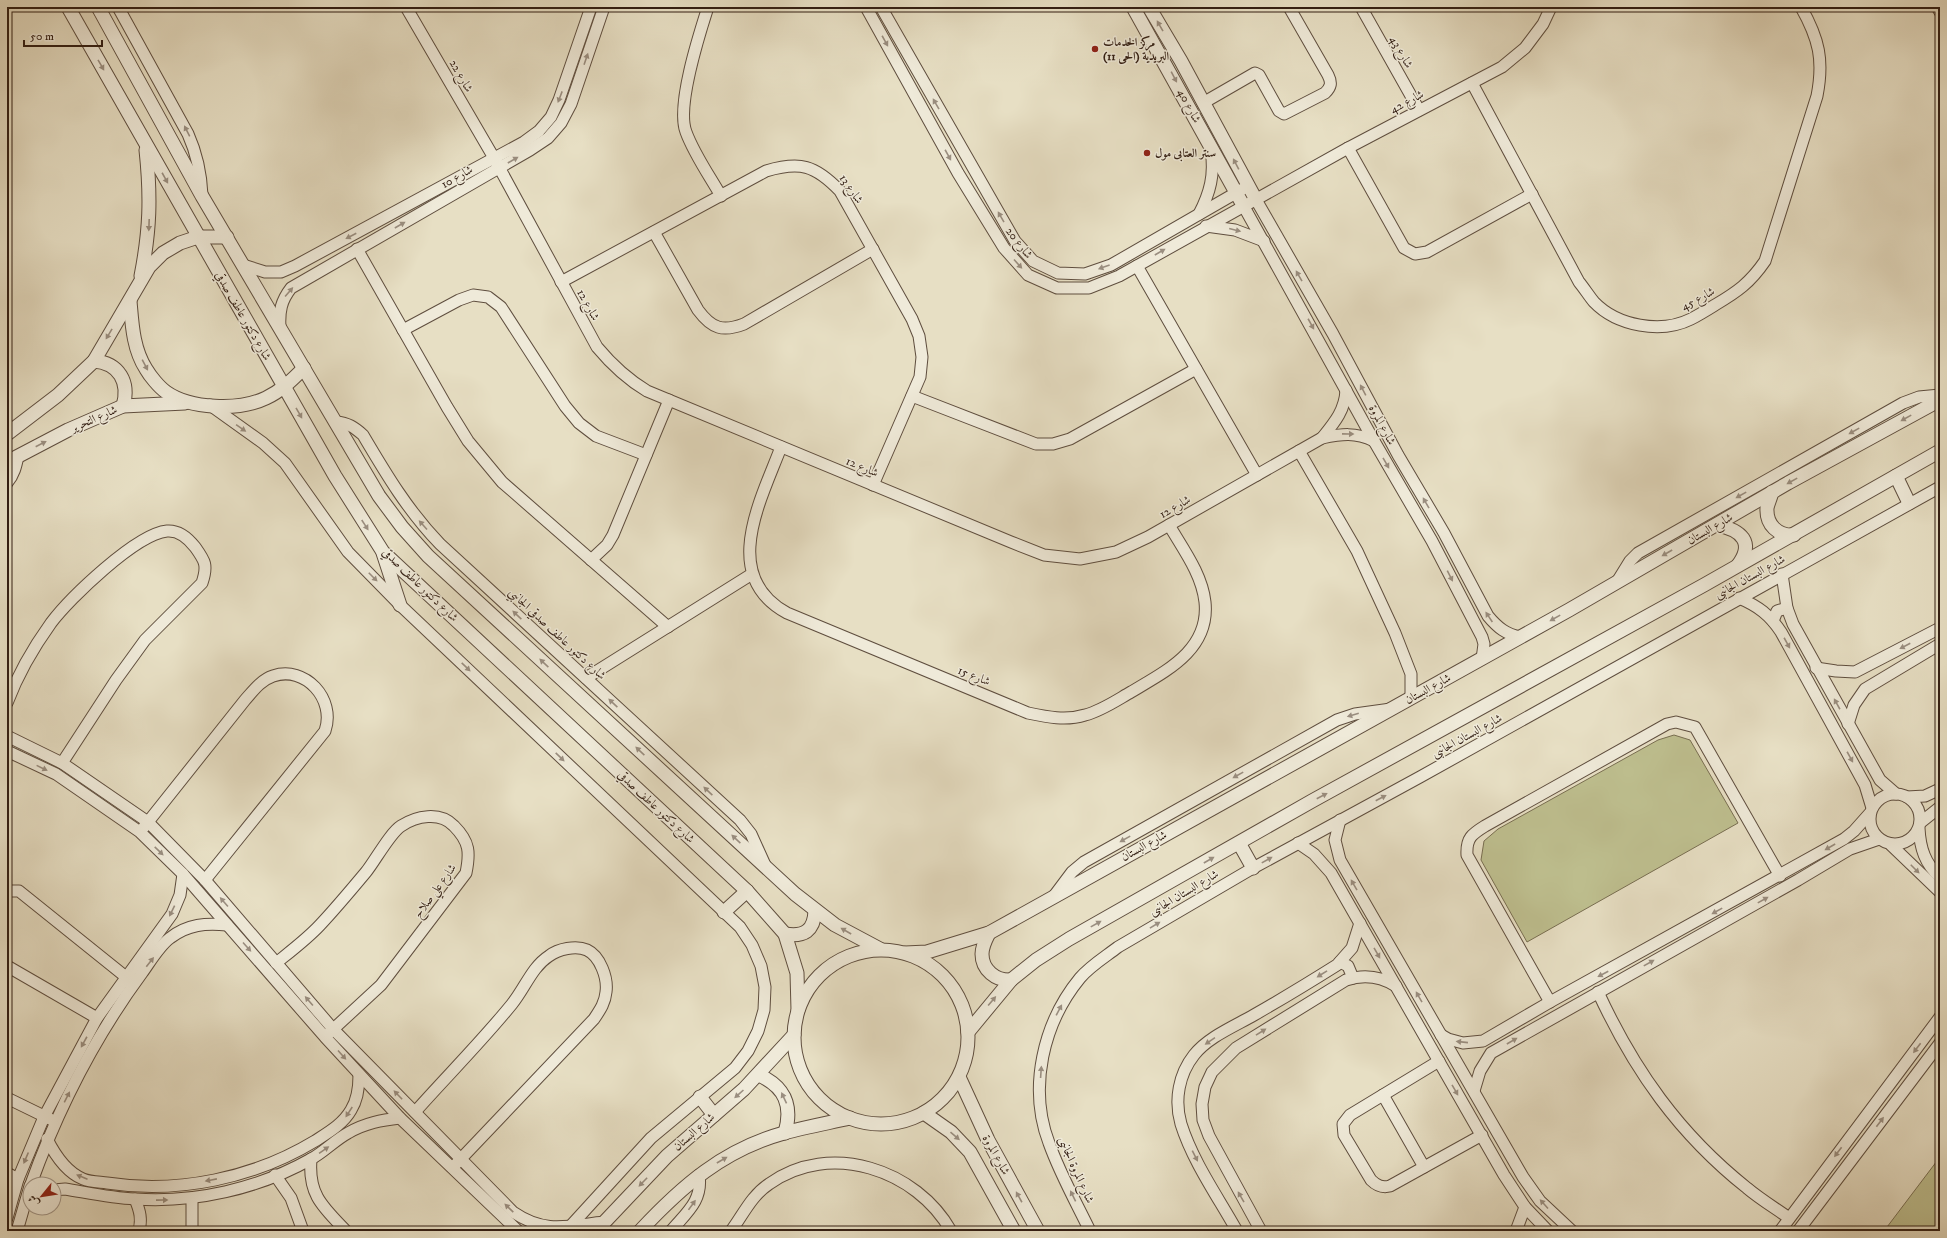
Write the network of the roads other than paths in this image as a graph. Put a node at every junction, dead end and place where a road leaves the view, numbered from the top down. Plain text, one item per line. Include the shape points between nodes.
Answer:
1 (68, 7) edge
2 (98, 7) edge
3 (118, 7) edge
4 (406, 7) edge
5 (590, 7) edge
6 (604, 7) edge
7 (708, 7) edge
8 (866, 7) edge
9 (881, 7) edge
10 (1133, 7) edge
11 (1149, 7) edge
12 (1290, 7) edge
13 (1361, 7) edge
14 (1551, 7) edge
15 (1801, 7) edge
16 (1938, 7) edge
17 (1940, 12) edge
18 (1472, 83) junction
19 (1203, 103) junction
20 (1419, 110) junction
21 (146, 144) junction
22 (1210, 144) junction
23 (1348, 148) junction
24 (496, 163) junction
25 (1242, 189) junction
26 (1532, 194) junction
27 (202, 196) junction
28 (721, 196) junction
29 (1249, 202) junction
30 (1199, 214) junction
31 (1206, 226) junction
32 (654, 232) junction
33 (198, 237) junction
34 (227, 237) junction
35 (1264, 240) junction
36 (873, 249) junction
37 (357, 250) junction
38 (243, 265) junction
39 (1137, 266) junction
40 (561, 282) junction
41 (139, 284) junction
42 (130, 301) junction
43 (280, 328) junction
44 (403, 330) junction
45 (94, 361) junction
46 (304, 368) junction
47 (1196, 369) junction
48 (284, 388) junction
49 (1346, 390) junction
50 (1940, 395) edge
51 (912, 396) junction
52 (668, 400) junction
53 (1940, 400) edge
54 (188, 403) junction
55 (210, 405) junction
56 (123, 406) junction
57 (336, 422) junction
58 (7, 434) edge
59 (1322, 438) junction
60 (1374, 442) junction
61 (781, 447) junction
62 (1299, 451) junction
63 (1940, 451) edge
64 (646, 455) junction
65 (12, 459) edge
66 (1257, 475) junction
67 (1896, 476) junction
68 (7, 483) edge
69 (873, 485) junction
70 (1940, 486) edge
71 (1772, 492) junction
72 (1909, 503) junction
73 (1169, 525) junction
74 (1717, 525) junction
75 (1794, 535) junction
76 (383, 552) junction
77 (591, 560) junction
78 (1737, 566) junction
79 (752, 574) junction
80 (1782, 574) junction
81 (1617, 582) junction
82 (1740, 598) junction
83 (400, 605) junction
84 (1787, 608) junction
85 (1774, 621) junction
86 (668, 627) junction
87 (1940, 628) edge
88 (1520, 637) junction
89 (1940, 644) edge
90 (1482, 659) junction
91 (1816, 668) junction
92 (1864, 668) junction
93 (586, 678) junction
94 (1871, 683) junction
95 (1411, 698) junction
96 (7, 703) edge
97 (1848, 724) junction
98 (7, 736) edge
99 (7, 751) edge
100 (62, 763) junction
101 (1878, 778) junction
102 (1865, 785) junction
103 (1940, 789) edge
104 (1896, 794) junction
105 (1907, 797) junction
106 (1940, 807) edge
107 (1871, 811) junction
108 (1340, 820) junction
109 (148, 822) junction
110 (1919, 826) junction
111 (140, 832) junction
112 (1848, 836) junction
113 (1879, 839) junction
114 (1239, 843) junction
115 (1298, 843) junction
116 (1891, 845) junction
117 (1854, 847) junction
118 (765, 865) junction
119 (1253, 868) junction
120 (1346, 870) junction
121 (183, 874) junction
122 (1780, 876) junction
123 (1333, 877) junction
124 (1940, 877) edge
125 (205, 880) junction
126 (7, 891) edge
127 (747, 891) junction
128 (1940, 892) edge
129 (815, 911) junction
130 (724, 912) junction
131 (1360, 923) junction
132 (227, 925) junction
133 (989, 933) junction
134 (785, 934) junction
135 (880, 949) junction
136 (905, 953) junction
137 (1628, 960) junction
138 (1340, 962) junction
139 (276, 963) junction
140 (7, 966) edge
141 (1634, 972) junction
142 (1353, 978) junction
143 (130, 980) junction
144 (1012, 980) junction
145 (1396, 986) junction
146 (1598, 992) junction
147 (1550, 1002) junction
148 (798, 1010) junction
149 (1429, 1013) junction
150 (1940, 1017) edge
151 (98, 1018) junction
152 (1416, 1021) junction
153 (333, 1029) junction
154 (968, 1032) junction
155 (794, 1035) junction
156 (1441, 1035) junction
157 (325, 1037) junction
158 (1484, 1041) junction
159 (1940, 1045) edge
160 (1045, 1046) joint
161 (1491, 1053) junction
162 (1439, 1061) junction
163 (359, 1075) junction
164 (759, 1075) junction
165 (959, 1077) junction
166 (1474, 1092) junction
167 (1383, 1095) junction
168 (700, 1097) junction
169 (7, 1098) edge
170 (415, 1112) junction
171 (924, 1113) junction
172 (714, 1115) junction
173 (44, 1116) junction
174 (400, 1118) junction
175 (850, 1118) junction
176 (55, 1122) junction
177 (785, 1133) junction
178 (1482, 1135) junction
179 (47, 1139) junction
180 (311, 1159) junction
181 (461, 1159) junction
182 (1424, 1167) junction
183 (452, 1168) junction
184 (7, 1173) edge
185 (699, 1175) junction
186 (33, 1176) edge
187 (230, 1176) junction
188 (276, 1176) junction
189 (18, 1179) junction
190 (1816, 1182) junction
191 (62, 1189) edge
192 (232, 1190) junction
193 (1827, 1192) junction
194 (192, 1198) junction
195 (135, 1200) junction
196 (1525, 1207) junction
197 (22, 1216) edge
198 (7, 1218) edge
199 (1789, 1218) junction
200 (600, 1227) edge
201 (736, 1228) edge
202 (568, 1229) edge
203 (17, 1231) edge
204 (139, 1231) edge
205 (192, 1231) edge
206 (303, 1231) edge
207 (346, 1231) edge
208 (518, 1231) edge
209 (640, 1231) edge
210 (671, 1231) edge
211 (951, 1231) edge
212 (1014, 1231) edge
213 (1038, 1231) edge
214 (1090, 1231) edge
215 (1237, 1231) edge
216 (1261, 1231) edge
217 (1516, 1231) edge
218 (1548, 1231) edge
219 (1572, 1231) edge
220 (1780, 1231) edge
221 (1798, 1231) edge

1 -> 21 street, شارع دكتور عاطف صدقي
2 - 27 street
27 -> 3 street via 199,167 188,134
4 - 24 street, شارع 22
5 -> 24 street, شارع 10 via 559,100 551,116 539,131
24 -> 6 street, شارع 10 via 548,138 561,123
7 - 28 street via 684,99 683,121 691,142
8 -> 39 street, شارع 20 via 958,173 1004,248 1028,275 1058,288 1089,288
30 -> 9 street, شارع 20 via 1111,265 1086,274 1058,273 1033,261 1015,241
10 -> 22 street, شارع 40
19 -> 11 street, شارع 40
12 - 19 street via 1331,82 1330,88 1284,114 1279,111 1259,75 1255,73
13 - 20 street, شارع 43
14 - 18 street, شارع 42 via 1543,24 1525,48 1502,67
15 - 26 street, شارع 45 via 1814,32 1820,53 1821,75 1817,96 1765,261 1742,289 1690,320 1665,327 1640,326 1616,318 1595,302 1579,282
16 - 17 street
18 - 20 street, شارع 42
18 - 26 street, شارع 45
25 -> 19 street, شارع 40
20 - 23 street, شارع 42
21 -> 33 street, شارع دكتور عاطف صدقي
21 -> 41 street via 150,191 148,238
22 - 25 street, شارع 40
22 - 30 street via 1212,180
23 - 26 street via 1404,248 1415,254 1427,252
23 - 29 street, شارع 42
37 -> 24 street, شارع 10
24 -> 38 street, شارع 10 via 281,272 265,272
24 - 40 street, شارع 12
25 - 29 street, شارع 40
25 - 30 street, شارع 20
27 - 34 street
28 - 32 street, شارع 13
28 - 36 street, شارع 13 via 766,172 786,165 807,167 826,176 840,191
29 - 31 street, شارع 20
29 - 35 street, شارع المروة
88 -> 29 street, شارع المروة via 1508,634 1497,627 1488,616 1333,334
31 -> 35 street via 1235,230
39 -> 31 street, شارع 20
32 - 36 street via 698,310 706,321 718,328 732,329 744,324
32 - 40 street, شارع 13
33 - 34 street
33 - 41 street via 180,243 163,253 149,267
33 - 48 street, شارع دكتور عاطف صدقي
34 - 38 street
35 -> 49 street, شارع المروة
36 - 51 street, شارع 13 via 919,336 922,356 920,377
43 -> 37 street, شارع 10 via 279,313 283,299 291,288
37 - 44 street
38 - 43 street
39 - 47 street
40 - 52 street, شارع 12 via 597,347 609,362 647,391
41 - 42 street
42 -> 45 street
42 -> 54 street via 134,340 145,368 165,391
43 - 46 street
44 - 64 street via 459,300 473,295 488,297 501,307 565,406 579,423 596,436
44 - 77 street via 447,407 484,462 502,482
45 - 56 street via 103,362 118,371 126,388
45 - 58 street via 58,395
46 - 48 street
46 - 57 street
47 - 51 street via 1070,439 1053,444 1036,444
47 - 66 street
48 - 55 street via 249,404
48 -> 76 street, شارع دكتور عاطف صدقي
49 - 59 street, شارع 12 via 1343,409
49 - 60 street, شارع المروة
50 -> 81 street via 1919,397 1903,404 1638,553
51 - 69 street, شارع 13
52 - 61 street, شارع 12
52 - 64 street
53 -> 71 street, شارع البستان
54 - 55 street
54 - 56 street, شارع التحرير
55 -> 83 street via 263,443 285,463 348,552
65 -> 56 street, شارع التحرير via 68,430
93 -> 57 street, شارع دكتور عاطف صدقي الجانبي via 425,528 399,495 363,435 346,423
118 -> 57 street via 428,556 378,496
59 -> 60 street, شارع 12 via 1351,433
59 - 62 street, شارع 12
60 -> 90 street, شارع المروة via 1432,541 1482,637
61 - 69 street, شارع 12
61 - 79 street, شارع 15 via 752,524 749,553
62 - 66 street, شارع 12
62 - 95 street via 1357,551 1395,633 1411,674
63 - 67 street
64 - 77 street via 613,535 600,553
65 - 68 street via 16,467
66 - 73 street, شارع 12
67 - 72 street
67 - 75 street
69 - 73 street, شارع 12 via 1044,555 1080,559 1116,552
70 - 72 street, شارع البستان الجانبى
71 - 74 street, شارع البستان
71 - 75 street via 1767,508 1769,520 1775,529 1784,535
72 - 80 street, شارع البستان الجانبى
73 - 79 street, شارع 15 via 1199,578 1205,602 1202,627 1192,649 1174,666 1112,703 1085,715 1057,718 1028,712 787,613 763,594
74 - 78 street via 1730,528 1741,535 1746,546 1744,556
74 -> 81 street, شارع البستان
75 - 78 street
76 - 83 street
76 - 127 street, شارع دكتور عاطف صدقي
77 - 86 street
114 -> 78 street
79 - 86 street
80 - 82 street, شارع البستان الجانبى
80 - 84 street
81 -> 88 street, شارع البستان
82 - 85 street via 1758,607
108 -> 82 street, شارع البستان الجانبى
83 -> 130 street
84 - 85 street via 1777,611
84 - 91 street
85 -> 102 street
86 - 93 street
87 -> 92 street
88 - 90 street, شارع البستان
89 - 94 street
90 - 95 street, شارع البستان
91 - 92 street via 1856,672
97 -> 91 street
92 - 94 street via 1862,677 1865,682
118 -> 93 street, شارع دكتور عاطف صدقي الجانبي via 751,834 740,820
94 - 97 street via 1859,696
95 -> 133 street, شارع البستان
96 - 100 street via 21,670 52,622 95,576 158,533 180,533 189,539 205,561 206,572 202,583 145,640
97 - 101 street
98 - 100 street
99 -> 111 street via 56,774
100 - 109 street
101 - 102 street
101 - 104 street
102 - 107 street
103 - 105 street via 1925,796
104 - 105 street
104 - 107 street via 1884,796
105 - 110 street via 1916,806
106 - 110 street
107 - 112 street
107 - 113 street via 1869,823 1872,832
108 - 115 street, شارع البستان الجانبى
108 - 120 street via 1336,833 1336,847
109 - 111 street
109 - 125 street
109 - 125 street via 262,681 278,674 293,675 317,689 325,699 328,712 325,731
110 - 116 street via 1908,841
110 - 124 street via 1922,852 1927,863
111 -> 121 street
112 - 117 street
112 -> 122 street
113 - 116 street
113 - 117 street
114 - 119 street
144 -> 114 street via 1036,960 1069,939
119 -> 115 street, شارع البستان الجانبى
115 - 123 street via 1320,859
116 -> 128 street
141 -> 117 street
118 - 129 street
160 -> 119 street, شارع البستان الجانبى via 1054,1019 1066,997 1081,977 1097,962 1118,947
120 - 123 street
149 -> 120 street
121 - 132 street
121 -> 143 street via 180,895 172,914
122 -> 137 street
122 - 147 street via 1695,727 1676,722 1667,724 1470,837 1467,854
123 - 131 street
139 -> 125 street
126 - 143 street via 19,891
127 - 130 street
127 - 134 street, شارع دكتور عاطف صدقي
129 - 134 street via 814,922 808,931 797,936
135 -> 129 street via 835,926
130 - 168 street via 740,927 752,945 761,966 765,987 764,1010 758,1031 748,1051 735,1068
131 - 138 street via 1352,948
131 -> 145 street
143 -> 132 street via 169,938 193,926 207,923
132 -> 157 street
133 - 136 street, شارع البستان via 927,952
133 - 144 street via 983,949 984,963 996,977
134 - 148 street, شارع دكتور عاطف صدقي via 797,973
135 - 136 street
135 - 148 street via 858,952 838,960 821,973
136 - 154 street via 930,964 949,983 962,1006
137 - 141 street
137 -> 147 street
138 - 142 street via 1348,966
138 -> 215 street via 1288,996 1213,1039 1194,1054 1185,1070 1179,1087 1181,1123 1195,1156
153 -> 139 street
139 - 153 street, شارع علي صلاح via 319,926 367,870 399,827 411,819 425,816 440,818 453,824 465,838 470,856 466,874 381,985
140 - 151 street
141 - 146 street
142 - 145 street via 1375,977
216 -> 142 street via 1209,1136 1203,1120 1205,1087 1212,1072 1236,1048
143 - 151 street
176 -> 143 street
154 -> 144 street
145 - 152 street
161 -> 146 street
146 - 199 street via 1632,1059 1672,1115 1708,1154 1747,1189
147 - 158 street
148 - 155 street
149 - 152 street
149 - 156 street
150 -> 190 street
151 -> 173 street
152 - 162 street
153 - 157 street, شارع علي صلاح
170 -> 153 street
154 - 165 street via 966,1055
155 - 164 street, شارع البستان
155 - 175 street via 798,1061 809,1086 827,1105
158 -> 156 street via 1463,1043
156 - 166 street
157 -> 163 street
158 - 161 street
193 -> 159 street
214 -> 160 street, شارع المروة الجانبى via 1048,1142 1040,1092
161 - 166 street via 1480,1071
162 - 167 street
162 -> 178 street
163 - 174 street
163 -> 187 street via 358,1092 354,1103 341,1123 280,1159
164 -> 172 street, شارع البستان
177 -> 164 street via 788,1121 785,1098 774,1084
165 - 171 street via 944,1098
213 -> 165 street, شارع المروة via 988,1140
219 -> 166 street via 1550,1212 1531,1189
167 - 182 street
167 - 182 street via 1346,1119 1344,1135 1371,1180 1380,1187 1390,1186
168 - 172 street
168 - 202 street via 651,1138
169 - 173 street
170 - 181 street
170 - 181 street via 513,1003 538,964 549,955 574,948 586,950 598,960 605,975 603,1007
171 - 175 street via 906,1121 888,1124 868,1123
171 -> 212 street, شارع المروة via 951,1132 970,1152
172 -> 200 street, شارع البستان via 667,1156
173 - 176 street
173 -> 189 street
180 -> 174 street via 364,1125
174 - 183 street
175 - 177 street
176 - 179 street
185 -> 177 street via 745,1147
178 - 182 street
178 - 196 street
179 - 186 street
187 -> 179 street via 194,1184 157,1186 120,1185 84,1179 61,1163
180 - 188 street
180 - 207 street via 311,1181 319,1202
181 - 183 street
202 -> 181 street via 540,1226 525,1220 513,1212
183 - 208 street
184 - 189 street
185 - 209 street via 676,1193
210 -> 185 street via 698,1196
187 - 192 street
188 - 192 street
188 - 206 street via 291,1198
189 - 198 street
190 - 193 street
190 - 199 street
191 - 195 street
192 - 194 street
193 - 221 street
195 -> 194 street
194 - 205 street
195 - 204 street via 140,1210
196 - 217 street
196 - 218 street
197 - 203 street
199 - 220 street
200 - 202 street
201 - 211 street via 746,1208 768,1184 783,1175 814,1166 838,1164 886,1172 907,1183 943,1216

